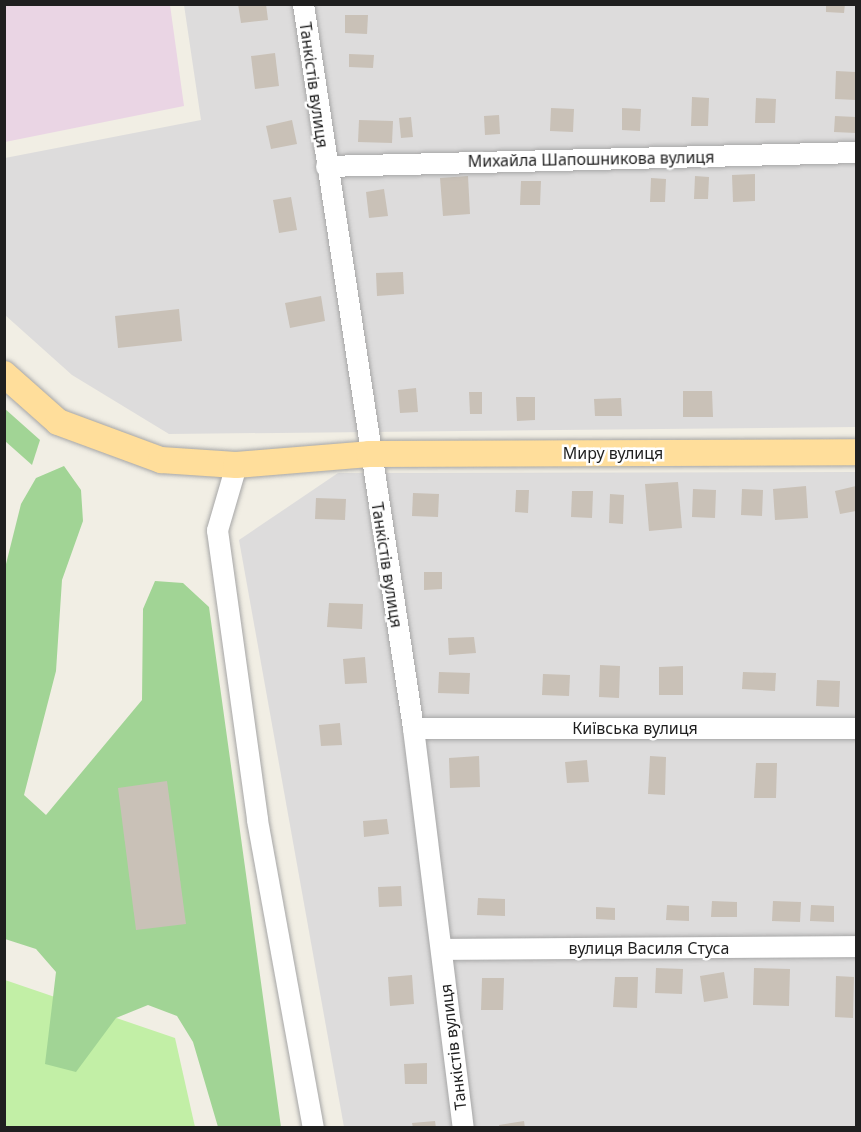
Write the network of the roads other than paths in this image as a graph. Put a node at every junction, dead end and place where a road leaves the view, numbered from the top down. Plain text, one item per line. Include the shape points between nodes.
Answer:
1 (303, 4) edge
2 (856, 153) edge
3 (326, 166) junction
4 (4, 374) edge
5 (856, 452) edge
6 (369, 454) junction
7 (236, 465) junction
8 (414, 728) junction
9 (856, 728) edge
10 (856, 946) edge
11 (442, 950) junction
12 (313, 1128) edge
13 (463, 1128) edge

1 - 3 street, Танкістів вулиця
2 - 3 street, Михайла Шапошникова вулиця
3 - 6 street, Танкістів вулиця
4 - 7 main road, Миру вулиця via 58,422 161,460
5 - 6 main road, Миру вулиця
6 - 7 main road, Миру вулиця
6 - 8 street, Танкістів вулиця
7 - 12 street via 217,531 257,820
8 - 9 street, Київська вулиця
8 - 11 street, Танкістів вулиця
10 - 11 street, вулиця Василя Стуса
11 - 13 street, Танкістів вулиця

